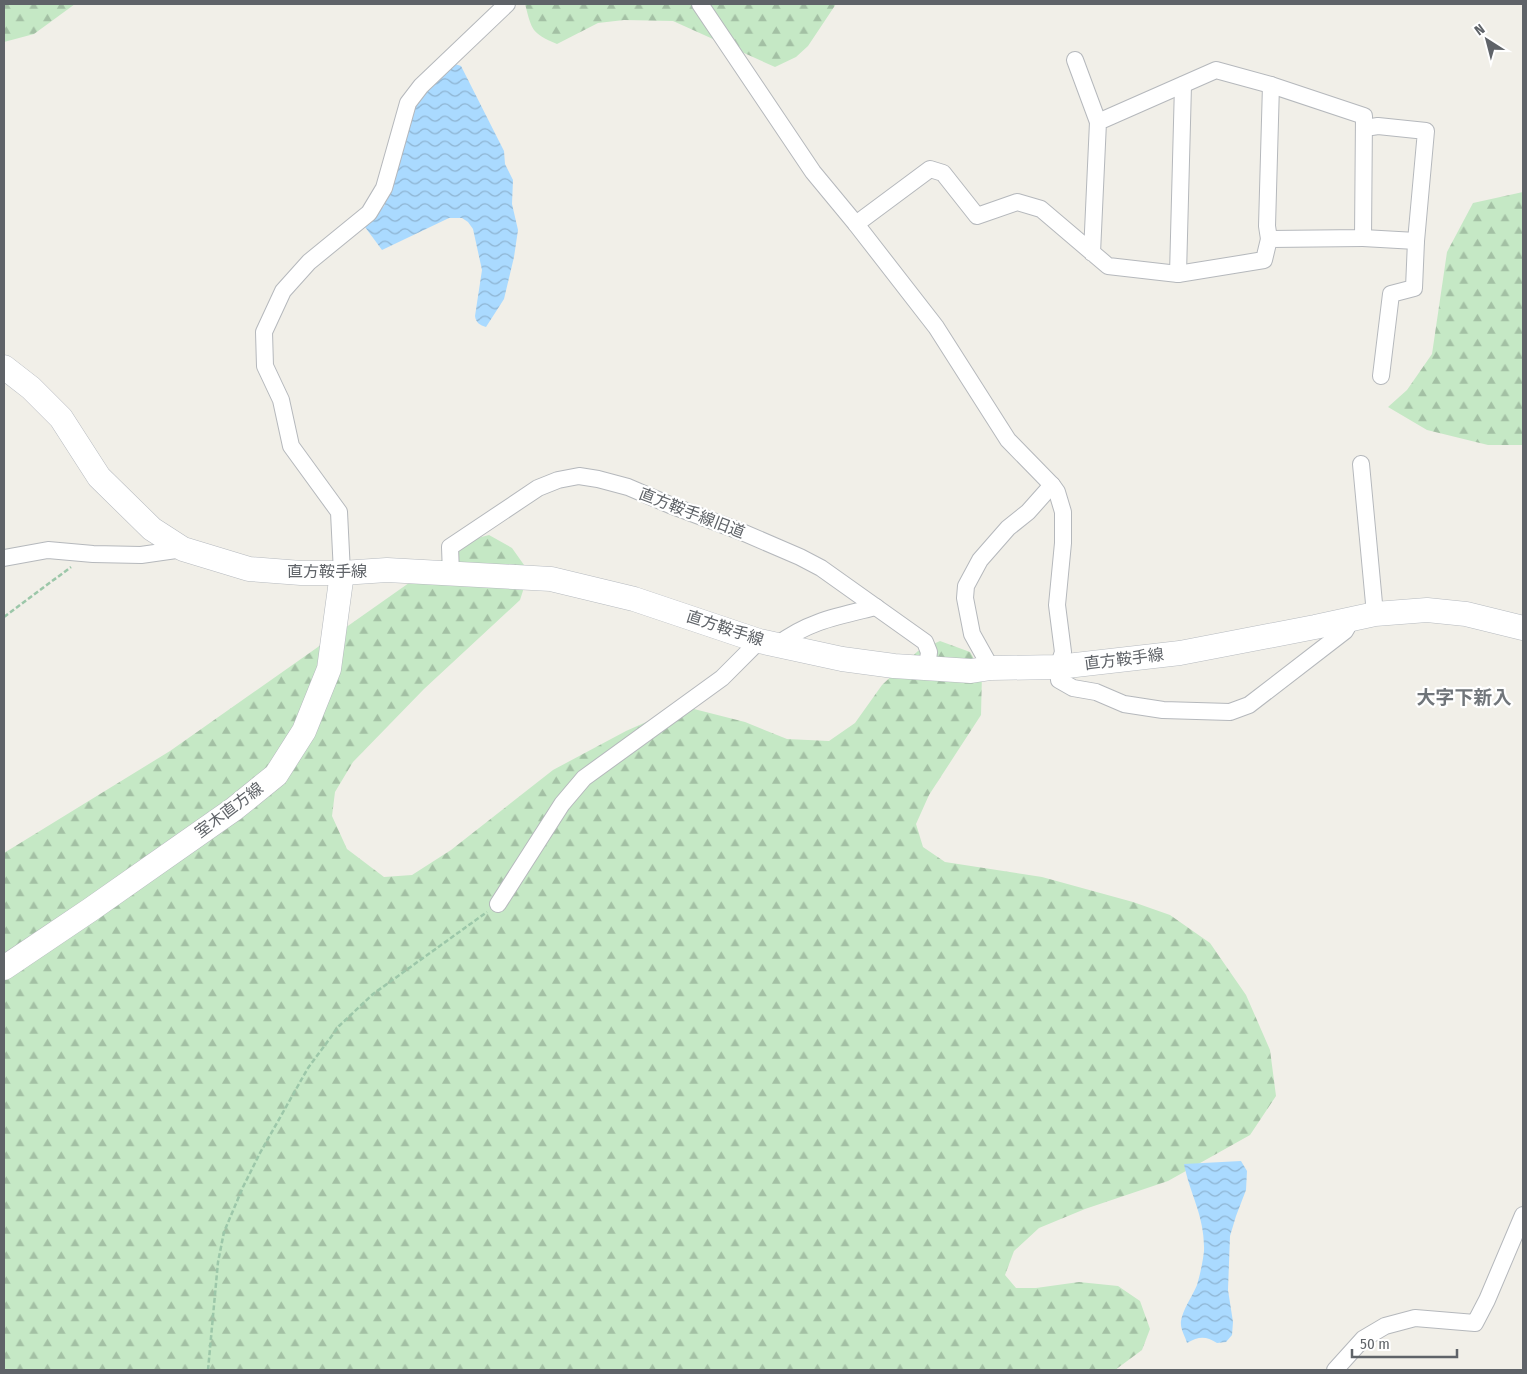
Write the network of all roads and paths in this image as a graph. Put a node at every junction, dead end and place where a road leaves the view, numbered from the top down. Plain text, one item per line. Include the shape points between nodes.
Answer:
1 (507, 4) edge
2 (700, 4) edge
3 (1075, 60) dead end
4 (1183, 85) junction
5 (1271, 85) junction
6 (1098, 122) junction
7 (1365, 128) junction
8 (856, 224) junction
9 (1363, 238) junction
10 (1269, 239) junction
11 (1416, 241) junction
12 (1092, 253) junction
13 (1178, 274) junction
14 (4, 367) edge
15 (1381, 376) dead end
16 (1361, 464) dead end
17 (1052, 484) junction
18 (183, 550) junction
19 (89, 554) junction
20 (4, 558) edge
21 (342, 573) junction
22 (450, 574) junction
23 (876, 607) junction
24 (1375, 614) junction
25 (4, 617) edge
26 (1352, 619) junction
27 (1523, 628) edge
28 (768, 643) junction
29 (1058, 667) junction
30 (927, 668) junction
31 (991, 668) junction
32 (498, 904) joint
33 (4, 968) edge
34 (1523, 1215) edge
35 (208, 1370) edge
36 (1335, 1370) edge

1 - 21 street via 421,86 408,103 384,188 369,213 309,262 282,290 264,332 265,366 281,400 291,446 338,512
2 - 8 street via 813,172
3 - 6 street
4 - 5 street via 1216,70
4 - 6 street
4 - 13 street
5 - 7 street via 1364,116
5 - 10 street via 1266,226
6 - 12 street
7 - 9 street
7 - 11 street via 1378,126 1426,131
8 - 12 street via 930,169 942,173 977,216 1017,202 1041,209
8 - 17 street via 936,327 1008,440
9 - 10 street
9 - 11 street
10 - 13 street via 1264,260
11 - 15 street via 1414,288 1390,294
12 - 13 street via 1108,266
14 - 18 main road, 直方鞍手線 via 62,418 99,477 152,529
16 - 24 street
17 - 29 street via 1063,512 1057,605 1063,652
17 - 31 street via 980,560 966,586 972,634
18 - 19 street via 141,555
18 - 21 main road, 直方鞍手線 via 249,569
19 - 20 street via 48,550
19 - 25 path
21 - 22 main road, 直方鞍手線 via 387,570
21 - 33 main road, 室木直方線 via 329,669 304,731 276,775 234,809
22 - 23 street, 直方鞍手線旧道 via 450,547 538,488 579,476 628,487 800,557
22 - 28 main road, 直方鞍手線 via 551,579 634,599
23 - 28 street via 822,620
23 - 30 street, 直方鞍手線旧道 via 924,642 929,652
24 - 26 main road, 直方鞍手線
24 - 27 main road, 直方鞍手線 via 1427,610 1466,614
26 - 29 main road, 直方鞍手線 via 1180,653
26 - 29 street via 1345,631 1249,705 1230,712 1163,710 1124,704 1096,692 1073,688 1059,680
28 - 30 main road, 直方鞍手線 via 842,659
28 - 32 street via 584,778 562,804
29 - 31 main road, 直方鞍手線
30 - 31 main road, 直方鞍手線 via 971,671
32 - 35 path via 373,994 339,1026 308,1068 260,1153 224,1232 218,1262
34 - 36 street via 1475,1322 1415,1318 1385,1326 1363,1339

